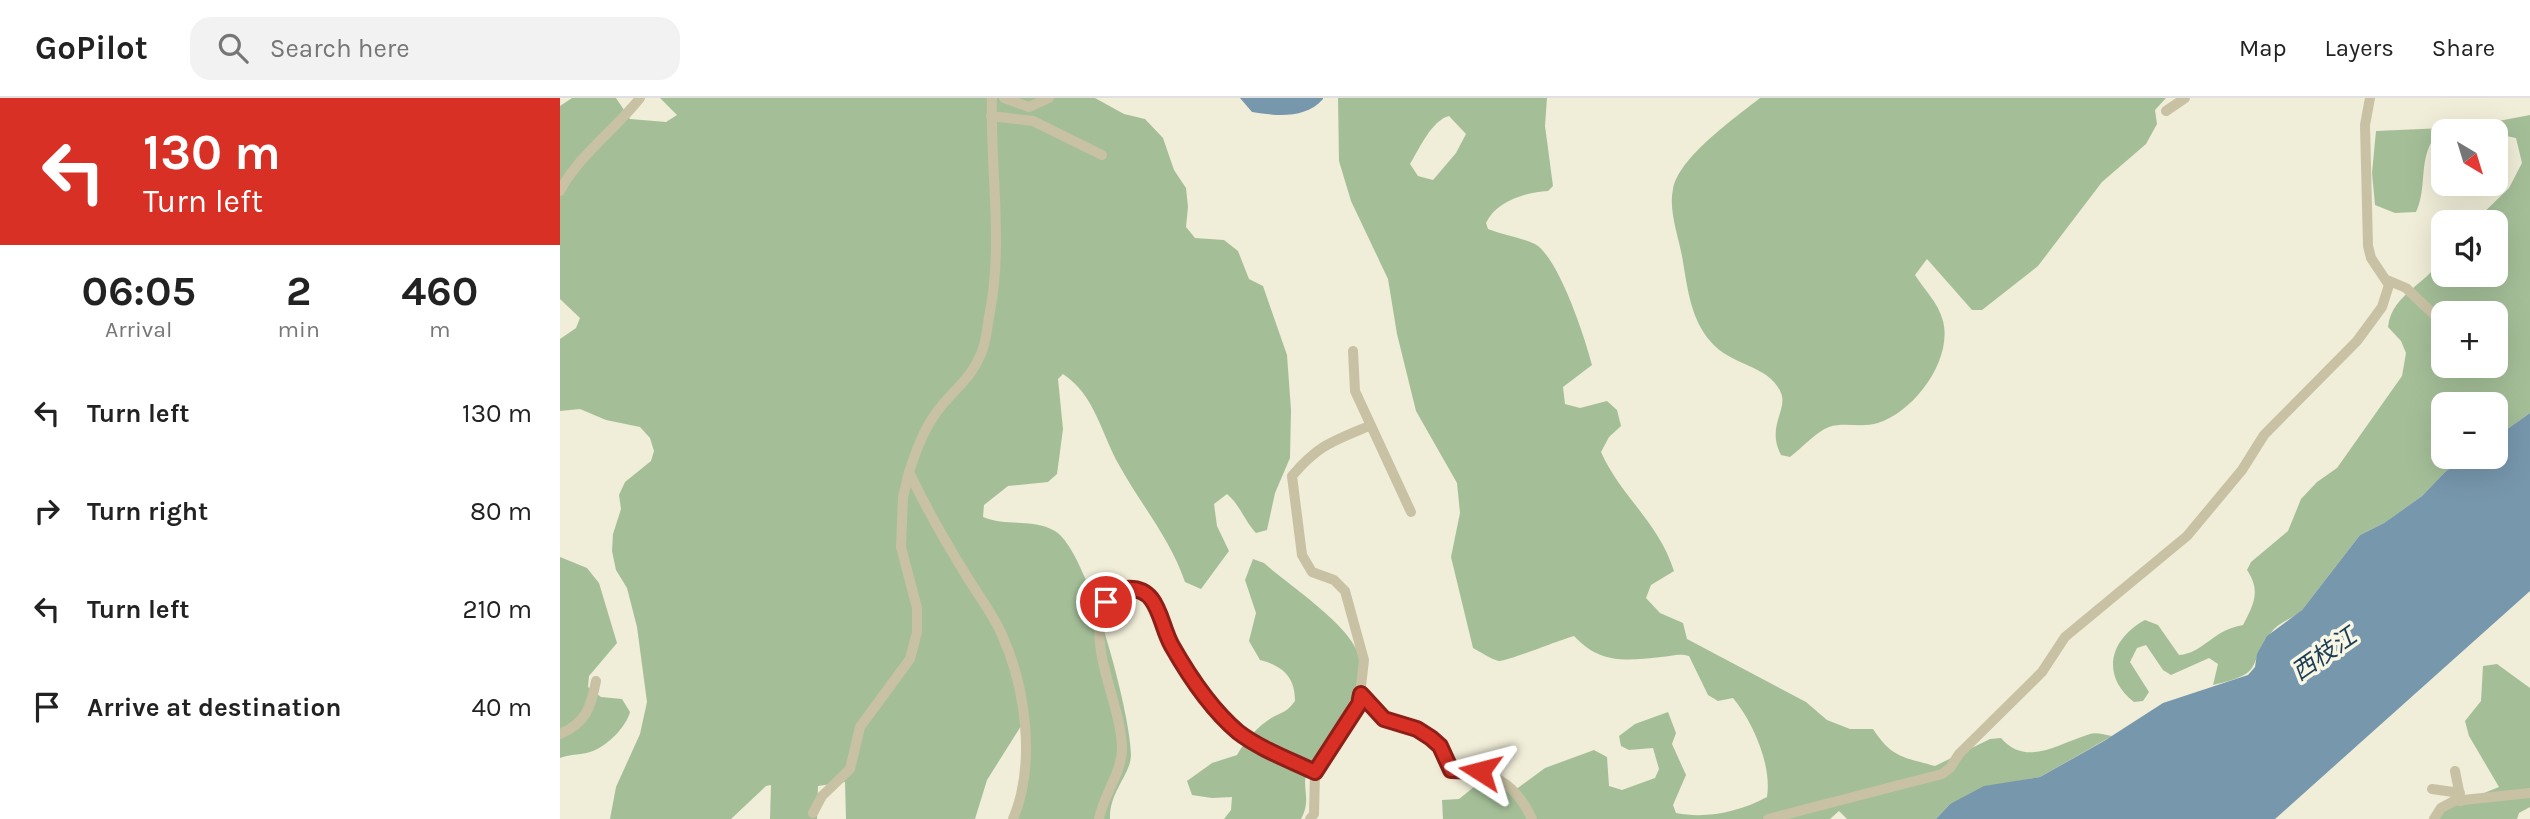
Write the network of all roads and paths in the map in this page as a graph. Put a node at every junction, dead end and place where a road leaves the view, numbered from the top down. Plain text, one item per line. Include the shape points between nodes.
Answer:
1 (640, 98) edge
2 (992, 98) edge
3 (1004, 98) edge
4 (1049, 98) edge
5 (2185, 98) edge
6 (2370, 98) edge
7 (2166, 111) dead end
8 (991, 116) junction
9 (1102, 155) dead end
10 (560, 191) edge
11 (2387, 280) junction
12 (2431, 312) edge
13 (1353, 351) dead end
14 (1369, 426) junction
15 (909, 472) junction
16 (1411, 512) dead end
17 (597, 681) dead end
18 (1361, 694) junction
19 (560, 734) edge
20 (2455, 771) dead end
21 (1315, 772) junction
22 (2432, 789) dead end
23 (2530, 793) edge
24 (2461, 797) junction
25 (1020, 800) junction
26 (813, 813) dead end
27 (1013, 819) edge
28 (1026, 819) edge
29 (1099, 819) edge
30 (1310, 819) edge
31 (1532, 819) edge
32 (1768, 819) edge
33 (2434, 819) edge

1 - 10 street via 569,173
2 - 8 street
3 - 4 street via 1029,107
5 - 7 street
6 - 11 street via 2365,125 2368,246
8 - 9 street via 1033,121
8 - 15 street via 997,278 982,352 972,373 936,413
11 - 12 street via 2406,288
11 - 32 street via 2388,295 2357,341 2264,435 2242,470 2187,536 2065,637 2047,667 1950,768 1942,774
13 - 14 street via 1355,391
14 - 16 street
14 - 18 street via 1317,449 1292,476 1306,565 1345,590 1364,660
15 - 25 street via 931,519 1002,633 1013,663 1025,724
15 - 26 street via 901,547 917,608 910,659 860,727 850,769 822,796
17 - 19 street via 583,721
18 - 21 street
18 - 31 street via 1384,719 1431,738 1451,770 1480,771 1507,785 1522,797
20 - 24 street
21 - 29 street via 1250,740 1220,715 1170,644 1152,599 1139,589 1126,589 1106,602 1101,613 1105,673 1122,752
21 - 30 street
22 - 24 street
23 - 24 street
24 - 33 street
25 - 27 street
25 - 28 street

